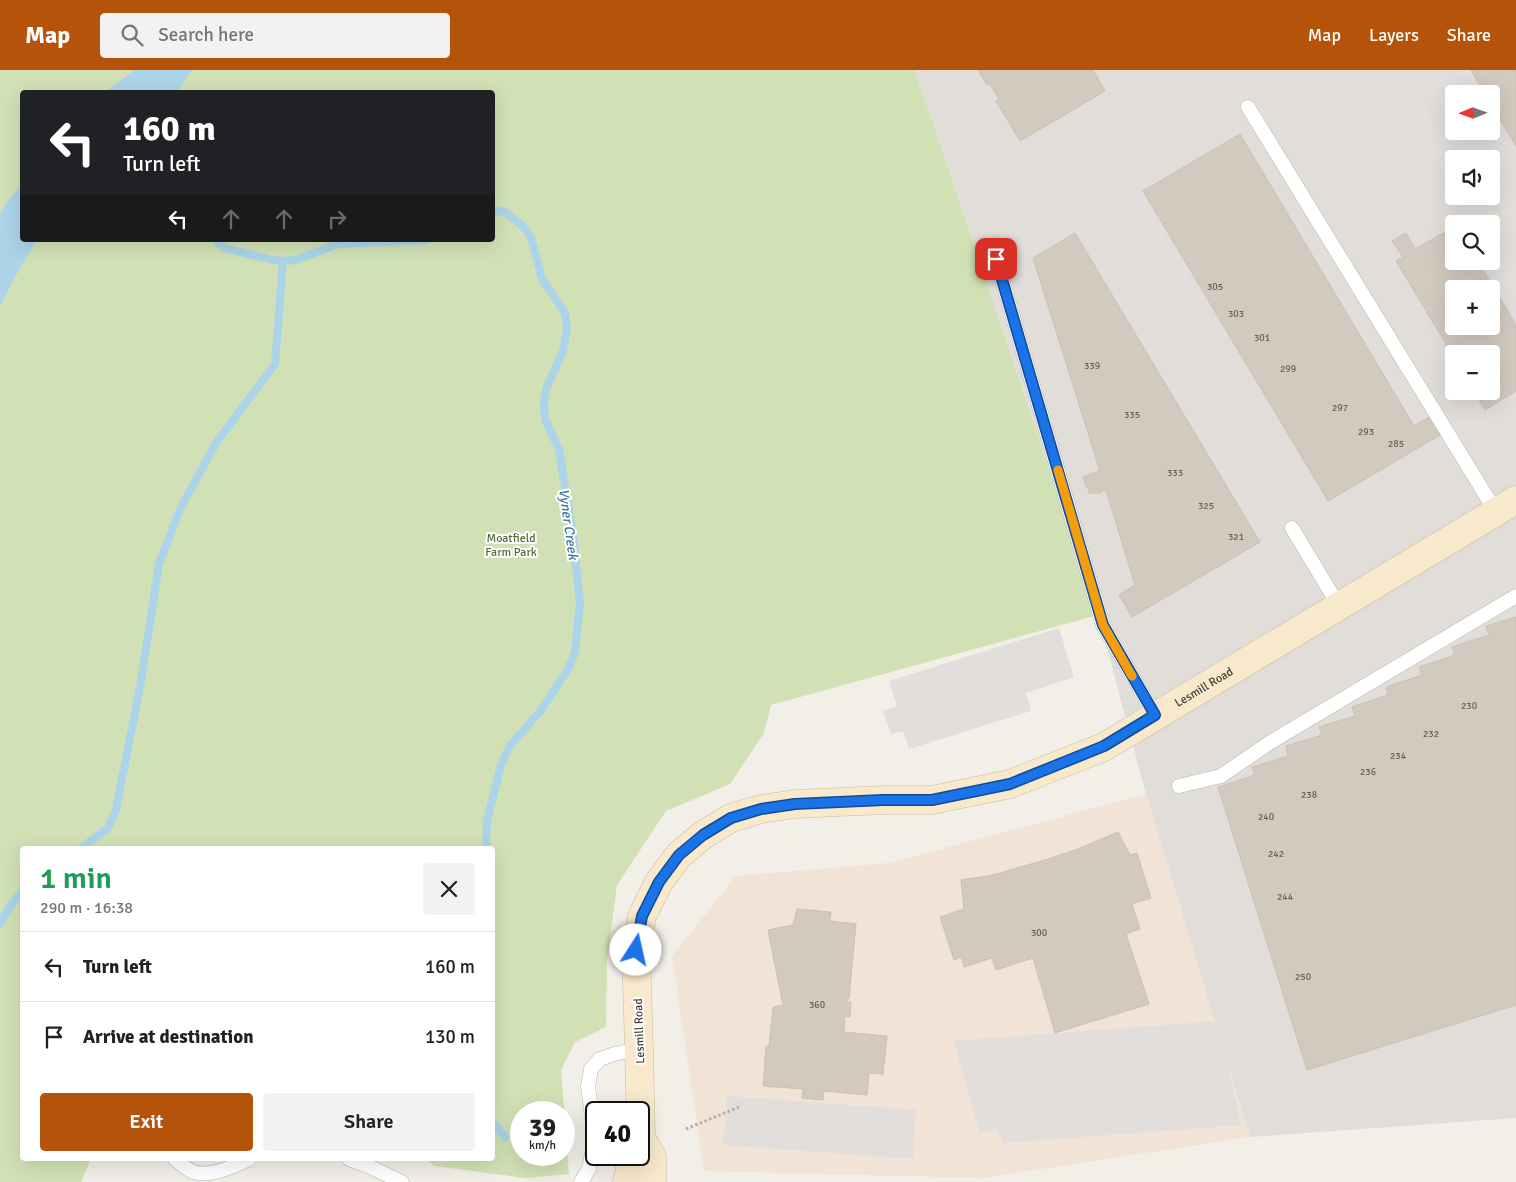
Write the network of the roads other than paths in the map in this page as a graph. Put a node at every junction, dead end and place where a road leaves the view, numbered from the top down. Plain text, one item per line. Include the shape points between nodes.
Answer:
1 (1248, 107) dead end
2 (996, 259) dead end
3 (1506, 506) edge
4 (1292, 528) dead end
5 (1516, 596) edge
6 (1339, 606) junction
7 (1155, 715) junction
8 (1178, 786) dead end
9 (640, 1049) junction
10 (639, 1101) edge
11 (650, 1155) edge
12 (177, 1161) edge
13 (244, 1161) edge
14 (354, 1161) edge
15 (632, 1166) edge
16 (402, 1182) edge
17 (581, 1182) edge
18 (628, 1182) edge
19 (652, 1182) edge

1 - 3 lane
2 - 7 lane via 1103,625
3 - 6 street, Lesmill Road
4 - 6 lane
5 - 8 lane via 1269,743 1220,776
6 - 7 street, Lesmill Road
7 - 9 street, Lesmill Road via 1104,746 1010,784 932,800 795,804 761,809 731,818 703,835 679,855 659,882 642,916 636,950
9 - 10 street, Lesmill Road
9 - 17 lane via 600,1059 591,1068 588,1086 595,1138 589,1169
11 - 19 street, Lesmill Road
12 - 13 lane via 192,1172 206,1173
14 - 16 lane
15 - 18 street

